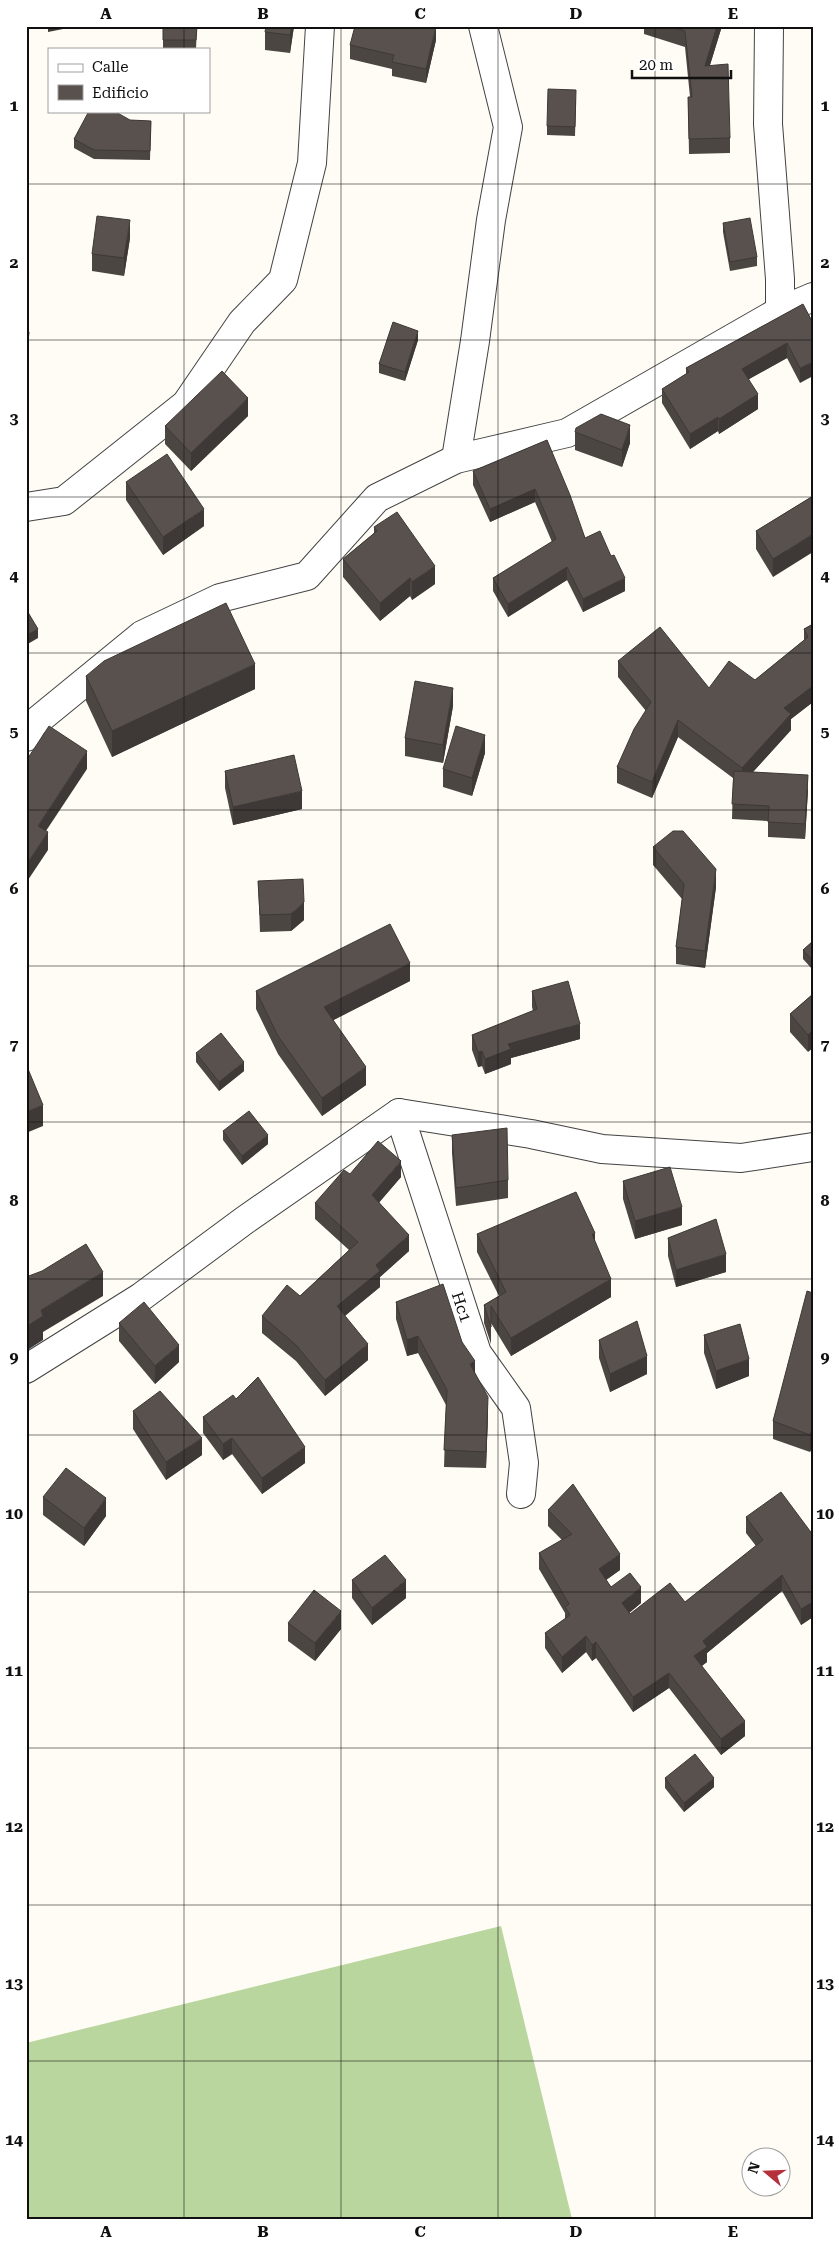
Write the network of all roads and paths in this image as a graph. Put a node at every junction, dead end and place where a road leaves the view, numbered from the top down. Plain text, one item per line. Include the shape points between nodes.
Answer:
1 (320, 26) edge
2 (483, 26) edge
3 (769, 26) edge
4 (813, 297) edge
5 (780, 311) junction
6 (456, 459) junction
7 (26, 507) edge
8 (26, 738) edge
9 (399, 1113) junction
10 (813, 1147) edge
11 (26, 1369) edge
12 (521, 1494) dead end

1 - 7 street via 312,163 283,280 242,322 186,404 64,501
2 - 6 street via 508,127 490,220
3 - 5 street via 768,124
4 - 5 street
5 - 6 street via 566,433
6 - 8 street via 376,498 307,576 220,598 142,636 32,725
9 - 10 street via 531,1134 602,1150 741,1158
9 - 11 street via 244,1220 142,1297
9 - 12 street, Hc1 via 476,1353 516,1408 524,1463

